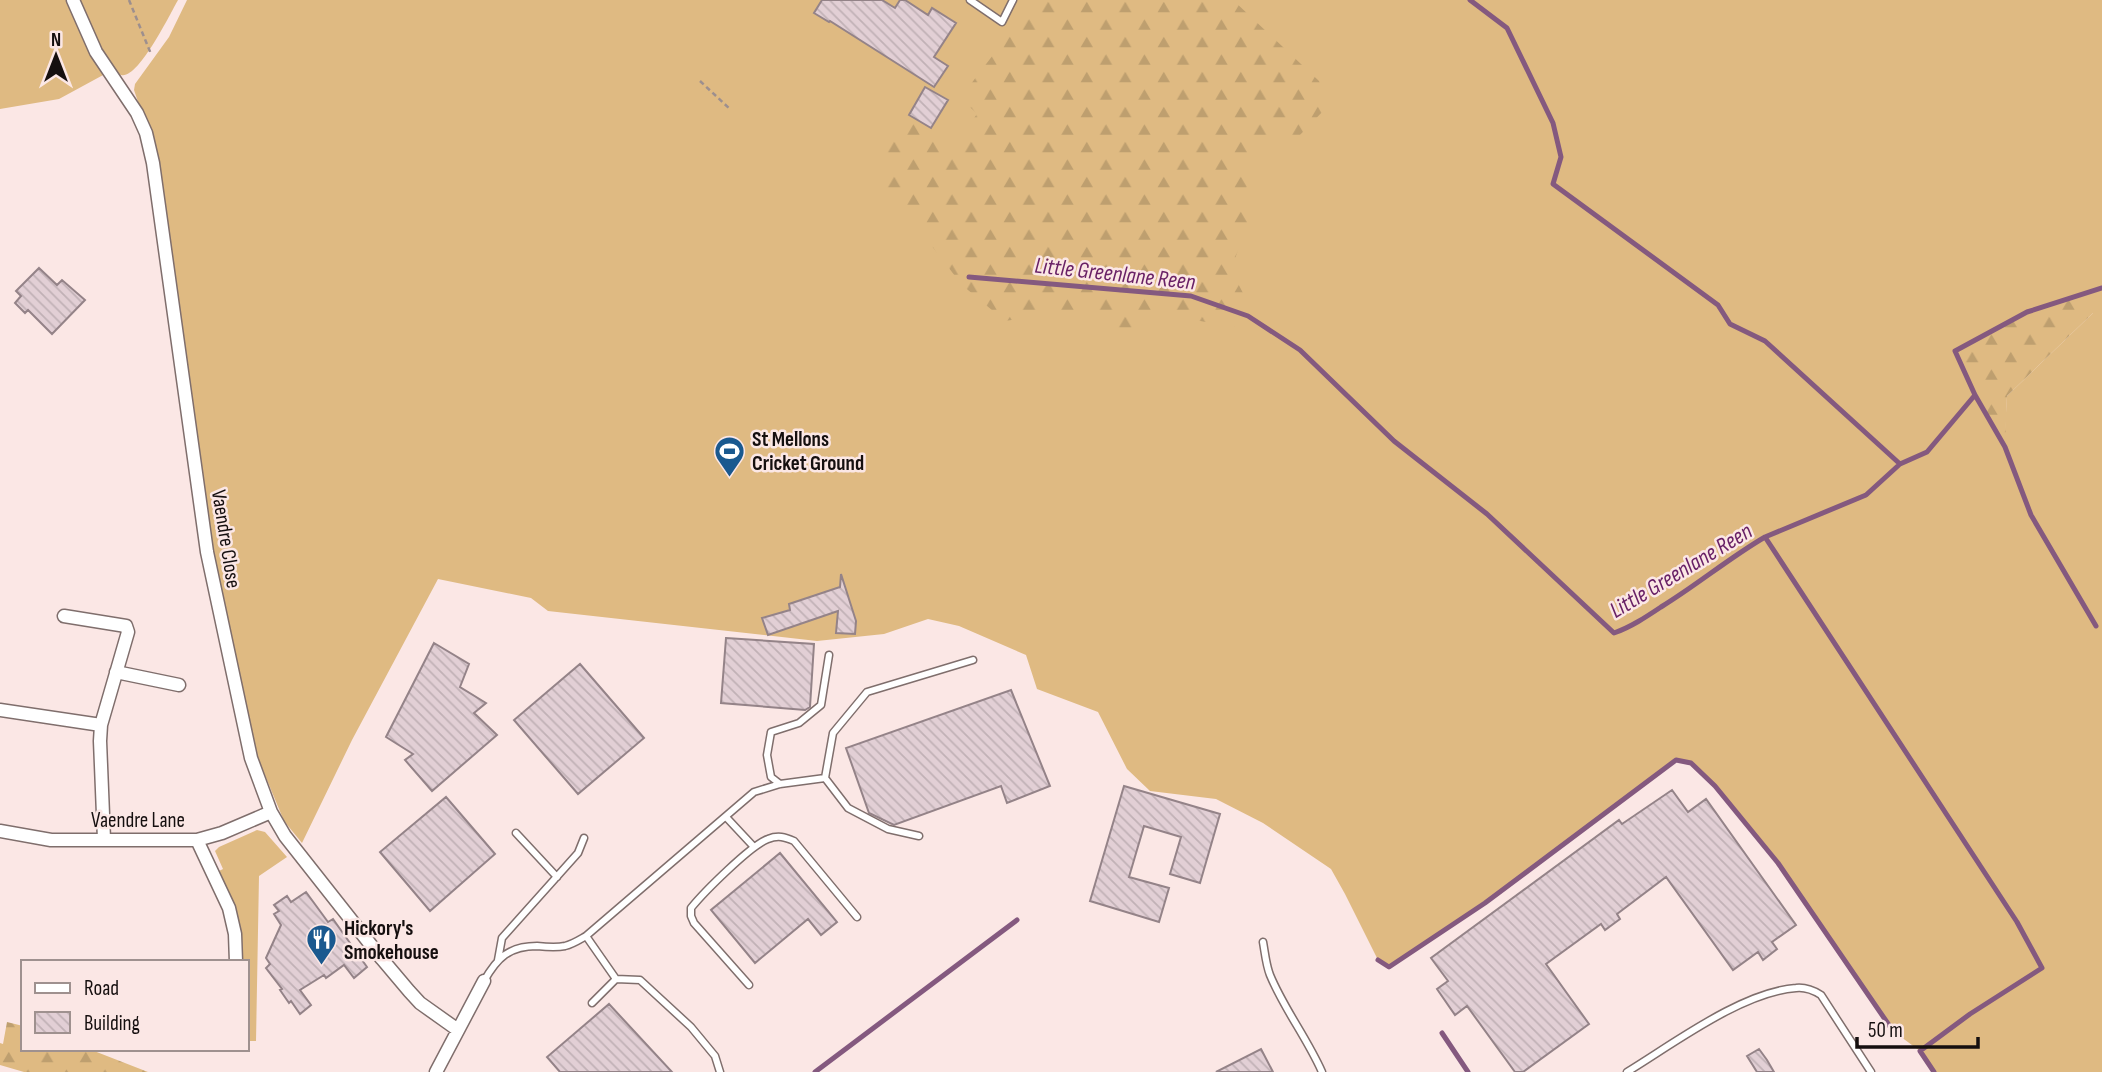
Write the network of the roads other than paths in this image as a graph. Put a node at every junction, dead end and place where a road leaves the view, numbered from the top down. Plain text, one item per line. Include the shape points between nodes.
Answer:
1 (73, 0) edge
2 (970, 0) edge
3 (1013, 0) edge
4 (64, 616) dead end
5 (829, 655) dead end
6 (973, 660) dead end
7 (116, 673) junction
8 (179, 685) dead end
9 (0, 710) edge
10 (101, 725) junction
11 (825, 778) junction
12 (779, 784) junction
13 (271, 811) junction
14 (726, 817) junction
15 (0, 831) edge
16 (516, 833) dead end
17 (919, 836) dead end
18 (584, 838) dead end
19 (104, 839) junction
20 (197, 840) junction
21 (754, 847) junction
22 (557, 877) junction
23 (857, 917) dead end
24 (586, 936) junction
25 (1263, 942) dead end
26 (236, 960) edge
27 (498, 960) junction
28 (616, 979) junction
29 (484, 981) joint
30 (749, 985) dead end
31 (592, 1003) dead end
32 (458, 1030) junction
33 (436, 1072) edge
34 (720, 1072) edge
35 (1322, 1072) edge
36 (1627, 1072) edge
37 (1871, 1072) edge

1 - 13 street, Vaendre Close via 96,52 146,133 207,552 251,758
2 - 3 lane via 1002,22
4 - 7 street via 126,626
5 - 12 lane via 821,705 799,723 772,732 768,755 771,777
6 - 11 lane via 867,692 833,733
7 - 8 street
7 - 10 street
9 - 10 street
10 - 19 street
11 - 12 lane
11 - 17 lane via 848,808 888,829
12 - 14 lane via 754,792
13 - 20 street, Vaendre Lane
13 - 32 street, Vaendre Close via 285,836 382,959 420,1003
14 - 21 lane
14 - 24 lane
15 - 19 street, Vaendre Lane via 51,840
16 - 22 lane
18 - 22 lane via 578,853
19 - 20 street, Vaendre Lane
20 - 26 street via 229,908
21 - 23 lane via 769,838 783,836 794,841
21 - 30 lane via 691,908 694,923
22 - 27 lane via 502,938
24 - 27 lane via 566,946 515,949
24 - 28 lane
25 - 35 lane via 1269,972 1283,1003
27 - 29 lane
28 - 31 lane
28 - 34 lane via 640,980 691,1027 715,1056
29 - 32 street
32 - 33 street
36 - 37 lane via 1738,1006 1798,987 1821,995

